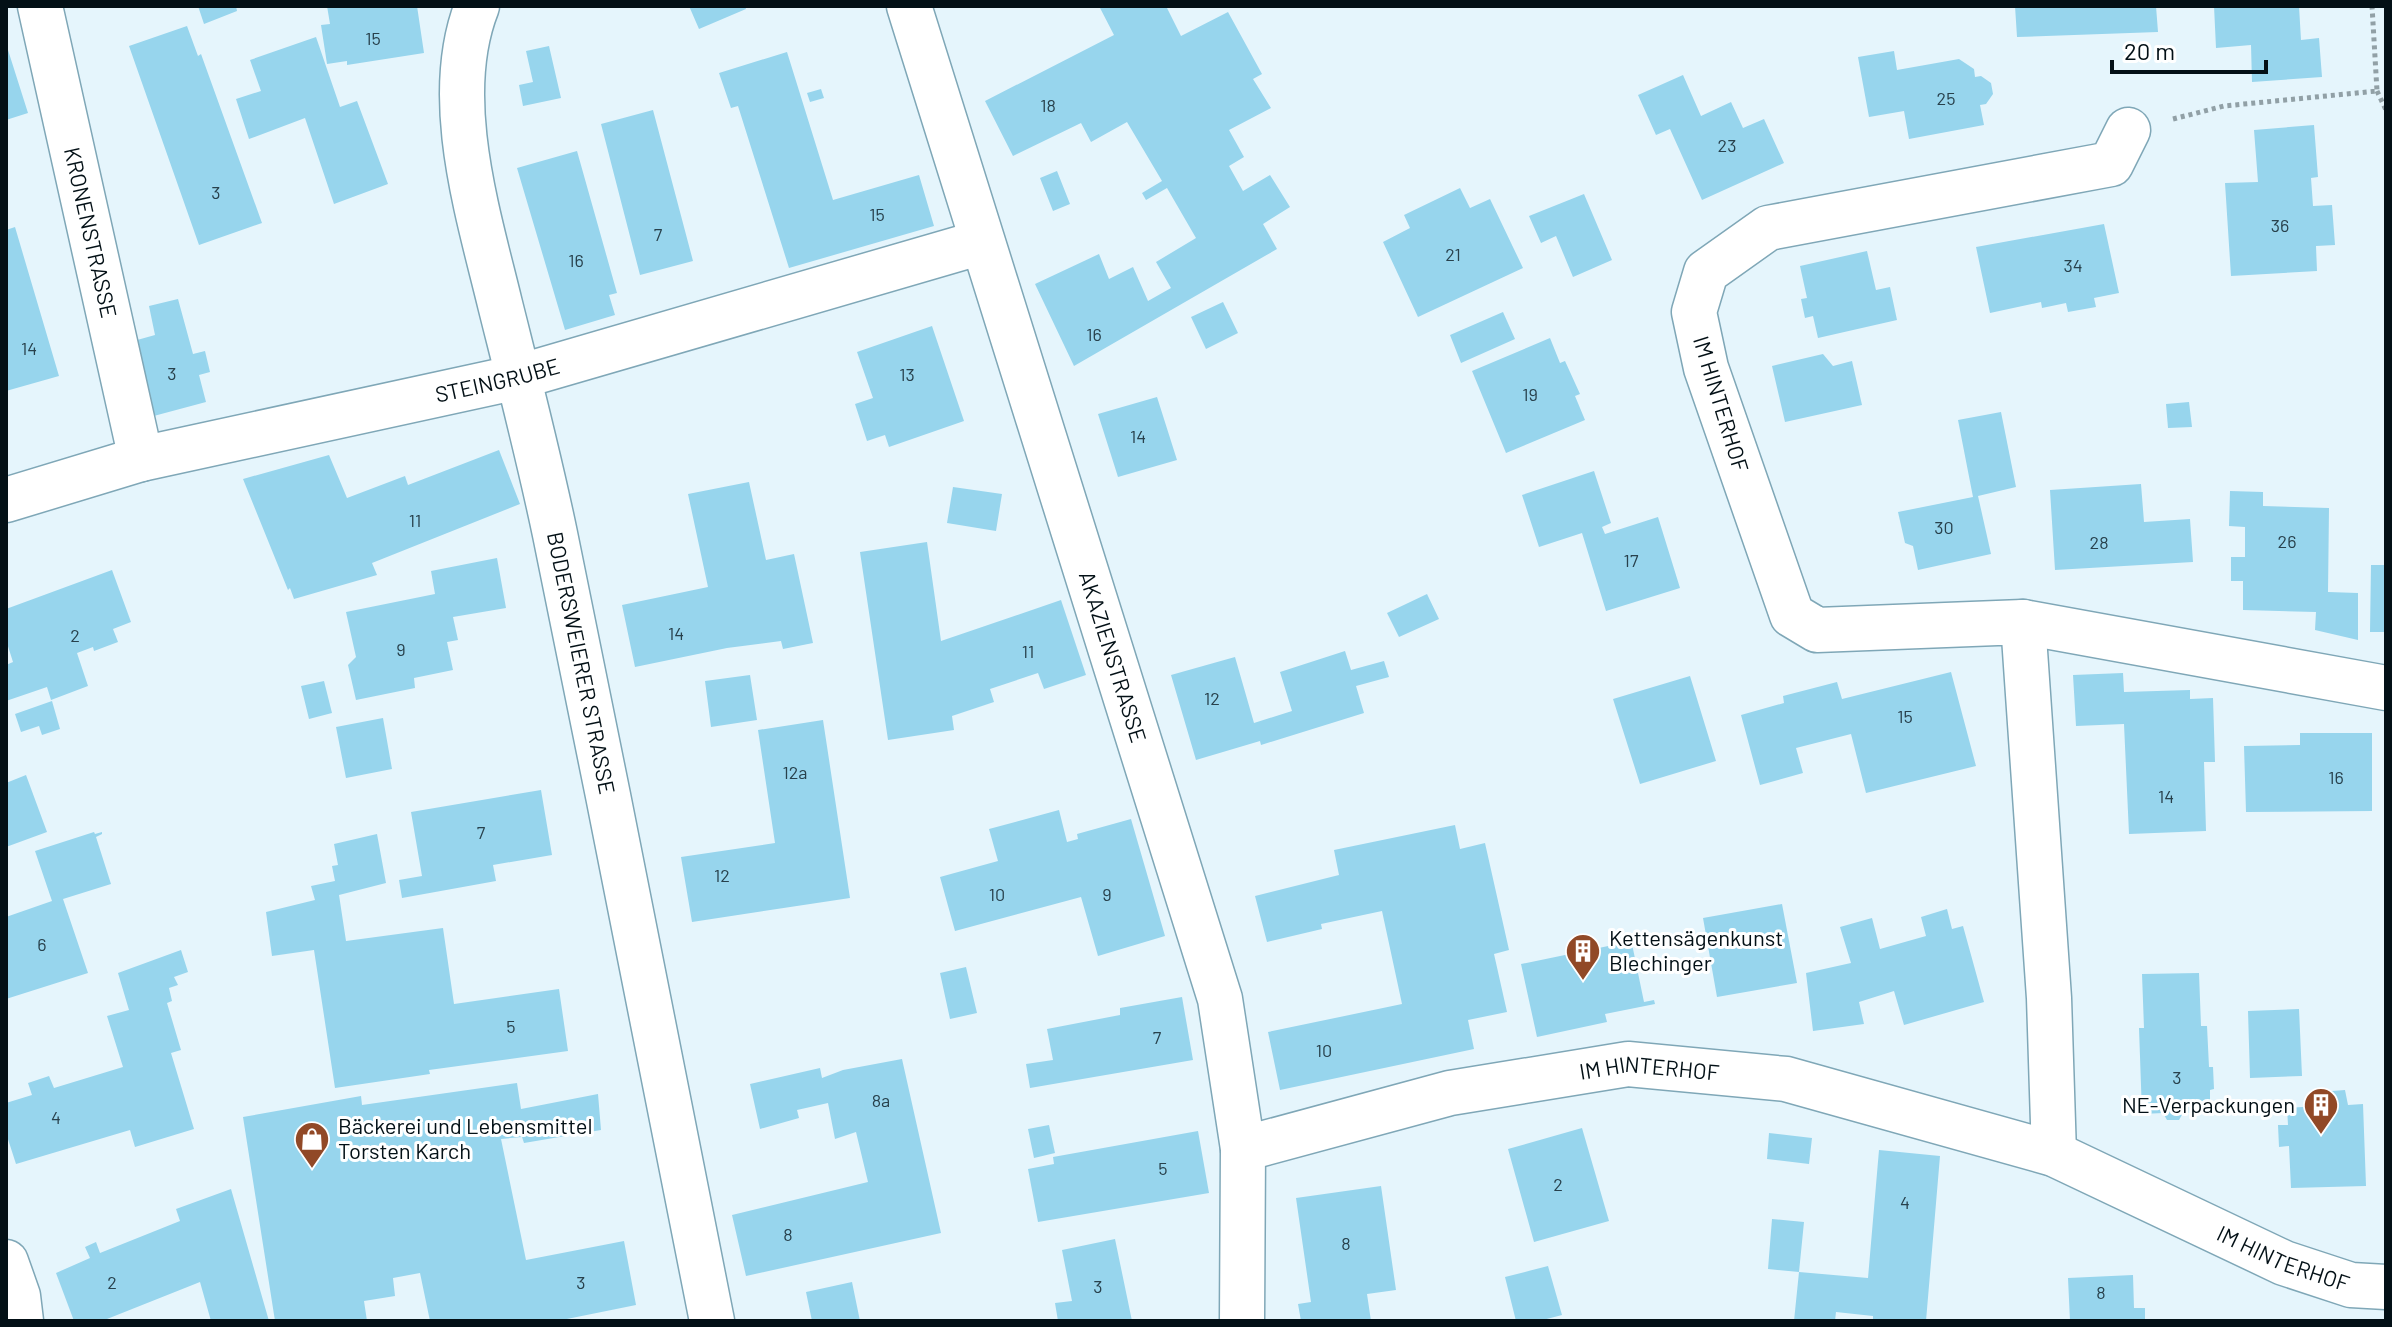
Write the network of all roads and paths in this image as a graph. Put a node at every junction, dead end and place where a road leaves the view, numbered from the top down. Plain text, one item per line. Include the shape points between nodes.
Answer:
1 (40, 6) edge
2 (477, 6) edge
3 (909, 6) edge
4 (2372, 6) edge
5 (2377, 91) junction
6 (2386, 110) edge
7 (2128, 130) joint
8 (982, 242) junction
9 (518, 377) junction
10 (141, 459) junction
11 (6, 500) edge
12 (2023, 622) junction
13 (2386, 688) edge
14 (1243, 1149) junction
15 (2054, 1154) junction
16 (6, 1262) edge
17 (2386, 1287) edge
18 (21, 1321) edge
19 (712, 1321) edge
20 (1242, 1321) edge

1 - 10 street, KRONENSTRASSE
2 - 9 street, BODERSWEIERER STRASSE via 463,70 466,141
3 - 8 street, AKAZIENSTRASSE
4 - 5 path
5 - 6 path
5 - 7 path via 2224,106
7 - 12 street, IM HINTERHOF via 2111,164 1768,228 1706,272 1694,312 1706,368 1792,615 1817,630
8 - 9 street, STEINGRUBE
8 - 14 street, AKAZIENSTRASSE via 1220,999
9 - 10 street, STEINGRUBE
9 - 19 street, BODERSWEIERER STRASSE via 554,530
10 - 11 street, STEINGRUBE
12 - 13 street, IM HINTERHOF
12 - 15 street via 2049,998
14 - 15 street, IM HINTERHOF via 1450,1093 1628,1064 1786,1079
14 - 20 street, AKAZIENSTRASSE
15 - 17 street, IM HINTERHOF via 2284,1263 2351,1285
16 - 18 street

